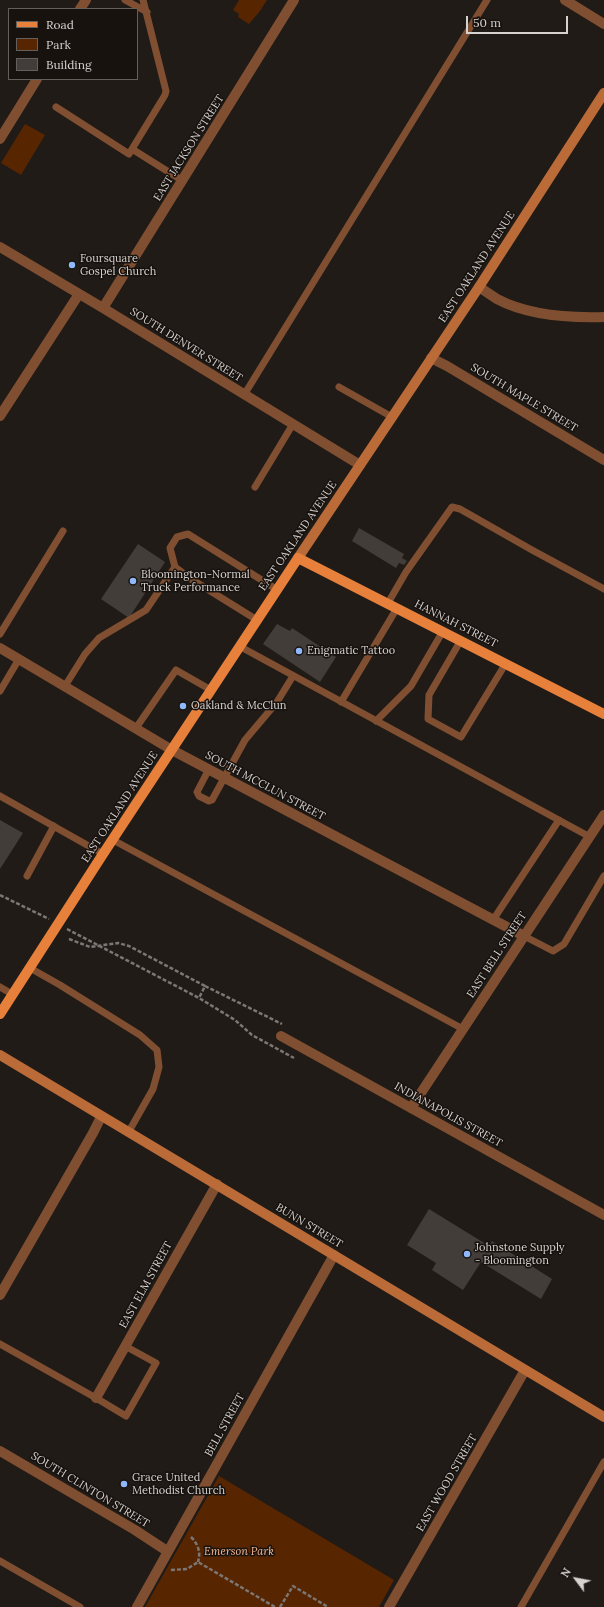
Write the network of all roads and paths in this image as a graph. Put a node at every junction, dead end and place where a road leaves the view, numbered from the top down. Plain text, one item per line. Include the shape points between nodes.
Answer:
1 (125, 0) edge
2 (144, 0) edge
3 (294, 0) edge
4 (487, 0) edge
5 (565, 0) edge
6 (147, 12) junction
7 (604, 24) edge
8 (36, 80) edge
9 (604, 93) edge
10 (56, 107) dead end
11 (0, 139) edge
12 (132, 149) junction
13 (183, 181) junction
14 (0, 247) edge
15 (479, 287) junction
16 (79, 294) junction
17 (103, 308) junction
18 (604, 317) edge
19 (431, 358) junction
20 (339, 387) dead end
21 (244, 395) junction
22 (0, 416) edge
23 (392, 417) junction
24 (293, 424) junction
25 (604, 460) edge
26 (360, 465) junction
27 (255, 487) dead end
28 (63, 532) dead end
29 (298, 558) junction
30 (175, 566) junction
31 (276, 589) junction
32 (604, 589) edge
33 (392, 606) junction
34 (256, 620) junction
35 (443, 631) junction
36 (0, 634) edge
37 (461, 640) junction
38 (239, 646) junction
39 (0, 648) edge
40 (19, 659) junction
41 (506, 663) junction
42 (293, 676) junction
43 (64, 686) junction
44 (211, 690) junction
45 (0, 691) edge
46 (341, 702) junction
47 (604, 714) edge
48 (376, 721) junction
49 (136, 728) junction
50 (172, 750) junction
51 (209, 769) junction
52 (224, 778) junction
53 (0, 796) edge
54 (604, 816) edge
55 (560, 820) junction
56 (54, 826) junction
57 (590, 837) junction
58 (113, 840) junction
59 (103, 854) junction
60 (26, 876) dead end
61 (604, 876) edge
62 (493, 920) junction
63 (524, 936) junction
64 (69, 939) dead end
65 (30, 968) junction
66 (205, 986) junction
67 (0, 987) edge
68 (12, 994) junction
69 (199, 998) dead end
70 (0, 1014) edge
71 (463, 1029) junction
72 (281, 1036) junction
73 (275, 1048) dead end
74 (0, 1056) edge
75 (411, 1108) junction
76 (101, 1117) junction
77 (128, 1133) junction
78 (217, 1184) junction
79 (604, 1215) edge
80 (334, 1255) junction
81 (0, 1295) edge
82 (0, 1344) edge
83 (125, 1346) junction
84 (525, 1370) junction
85 (96, 1398) junction
86 (604, 1417) edge
87 (0, 1451) edge
88 (604, 1462) edge
89 (191, 1537) dead end
90 (167, 1551) junction
91 (0, 1560) edge
92 (198, 1562) junction
93 (171, 1570) dead end
94 (80, 1607) edge
95 (136, 1607) edge
96 (275, 1607) edge
97 (280, 1607) edge
98 (328, 1607) edge
99 (389, 1607) edge
100 (521, 1607) edge

1 - 6 lane
2 - 6 lane
3 - 13 street, EAST JACKSON STREET
4 - 21 lane
5 - 7 street
6 - 12 lane via 166,91
8 - 11 street
9 - 15 street, EAST OAKLAND AVENUE
10 - 12 lane via 129,154
12 - 13 lane
13 - 17 street, EAST JACKSON STREET
14 - 16 street, SOUTH DENVER STREET
15 - 18 street via 497,299 529,309 570,317
15 - 19 street, EAST OAKLAND AVENUE
16 - 17 street, SOUTH DENVER STREET
16 - 22 street
17 - 21 street, SOUTH DENVER STREET
19 - 23 street, EAST OAKLAND AVENUE
19 - 25 street, SOUTH MAPLE STREET
20 - 23 lane
21 - 24 street, SOUTH DENVER STREET
23 - 26 street, EAST OAKLAND AVENUE
24 - 26 street, SOUTH DENVER STREET
24 - 27 lane
26 - 29 street, EAST OAKLAND AVENUE
28 - 36 lane
29 - 31 main road, EAST OAKLAND AVENUE
29 - 33 main road, HANNAH STREET
30 - 31 lane via 170,548 177,537 188,534
30 - 34 lane
30 - 43 lane via 146,610 99,638
31 - 34 main road, EAST OAKLAND AVENUE
32 - 33 lane via 460,509 452,507 406,572
33 - 35 main road, HANNAH STREET
33 - 46 lane
34 - 38 main road, EAST OAKLAND AVENUE
35 - 37 main road, HANNAH STREET
35 - 48 lane via 411,686
37 - 41 main road, HANNAH STREET
37 - 41 lane via 429,695 428,719 461,737
38 - 42 lane
38 - 44 main road, EAST OAKLAND AVENUE
39 - 40 street, SOUTH MCCLUN STREET
40 - 43 street, SOUTH MCCLUN STREET
40 - 45 lane
41 - 47 main road, HANNAH STREET
42 - 46 lane
42 - 52 lane via 277,702 245,740
43 - 49 street, SOUTH MCCLUN STREET
44 - 49 lane via 176,670
44 - 50 main road, EAST OAKLAND AVENUE
46 - 48 lane
48 - 55 lane
49 - 50 street, SOUTH MCCLUN STREET
50 - 51 street, SOUTH MCCLUN STREET
50 - 58 main road, EAST OAKLAND AVENUE
51 - 52 street, SOUTH MCCLUN STREET
51 - 52 lane via 197,792 199,796 212,800
52 - 62 street, SOUTH MCCLUN STREET
53 - 56 lane
54 - 57 street, EAST BELL STREET
55 - 57 lane
55 - 62 lane
56 - 59 lane
56 - 60 lane
57 - 63 street, EAST BELL STREET
58 - 59 main road, EAST OAKLAND AVENUE
58 - 71 lane
59 - 65 main road, EAST OAKLAND AVENUE
61 - 63 lane via 564,944 553,951
62 - 63 street, SOUTH MCCLUN STREET
63 - 71 street, EAST BELL STREET
64 - 66 path via 90,947 118,943 129,946
65 - 68 main road, EAST OAKLAND AVENUE
65 - 77 lane via 140,1035 157,1050 159,1067 153,1089
66 - 69 path
66 - 72 path via 287,1026
67 - 68 lane
68 - 70 main road, EAST OAKLAND AVENUE
71 - 75 street, EAST BELL STREET
72 - 73 path
72 - 75 street, INDIANAPOLIS STREET
74 - 76 street, BUNN STREET
75 - 79 street, INDIANAPOLIS STREET
76 - 77 street, BUNN STREET
76 - 81 street
77 - 78 street, BUNN STREET
78 - 80 street, BUNN STREET
78 - 83 street, EAST ELM STREET
80 - 84 street, BUNN STREET
80 - 90 street, BELL STREET
82 - 85 lane
83 - 85 street, EAST ELM STREET
83 - 85 lane via 156,1363 126,1416
84 - 86 street, BUNN STREET
84 - 99 street, EAST WOOD STREET
87 - 90 street, SOUTH CLINTON STREET
88 - 100 lane
89 - 92 path via 197,1545 200,1556
90 - 95 street, BELL STREET
91 - 94 lane
92 - 93 path via 187,1569
92 - 96 path
97 - 98 path via 293,1586

